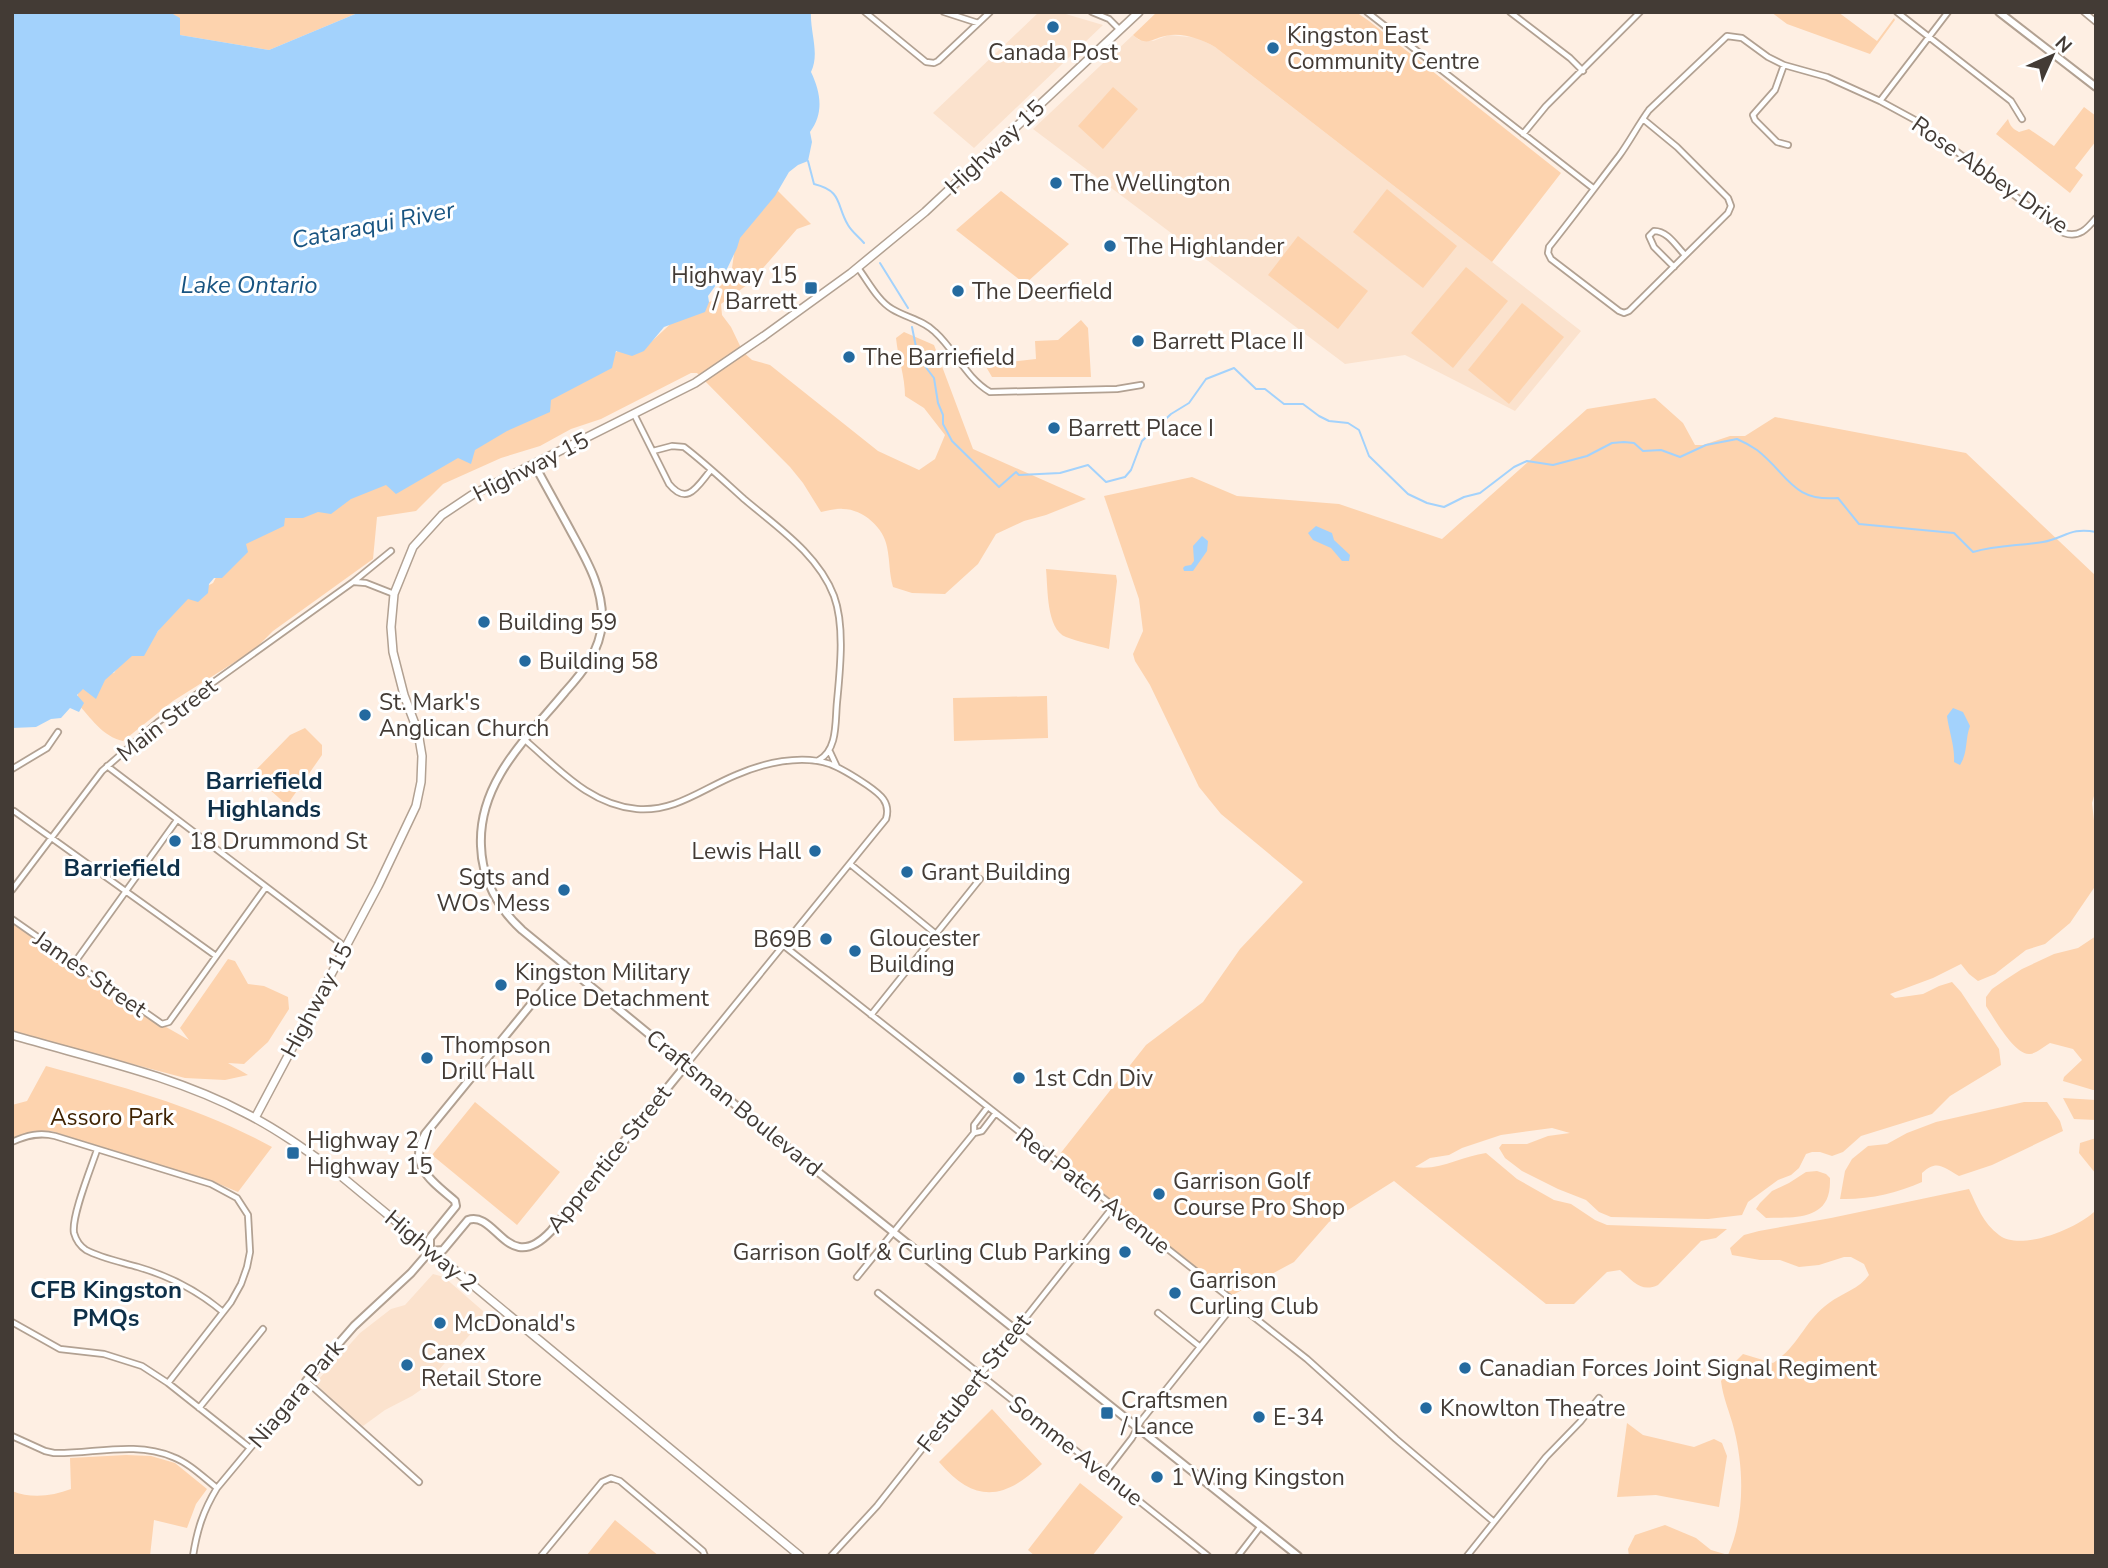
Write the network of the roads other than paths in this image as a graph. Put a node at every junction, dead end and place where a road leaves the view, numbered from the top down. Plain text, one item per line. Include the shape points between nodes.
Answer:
1 (866, 12) edge
2 (944, 12) edge
3 (990, 12) edge
4 (1092, 12) edge
5 (1139, 12) edge
6 (1367, 12) edge
7 (1510, 12) edge
8 (1640, 12) edge
9 (1897, 12) edge
10 (1948, 12) edge
11 (1998, 12) edge
12 (2084, 12) edge
13 (2096, 22) edge
14 (979, 23) junction
15 (1120, 30) junction
16 (1929, 36) junction
17 (1784, 65) junction
18 (1583, 71) junction
19 (2096, 87) edge
20 (1880, 101) junction
21 (1643, 118) junction
22 (2022, 119) dead end
23 (1522, 134) junction
24 (1788, 145) dead end
25 (1593, 188) junction
26 (2096, 218) edge
27 (1685, 255) junction
28 (1674, 267) junction
29 (858, 268) junction
30 (1142, 385) dead end
31 (634, 414) junction
32 (653, 451) junction
33 (534, 464) junction
34 (711, 470) junction
35 (391, 551) dead end
36 (354, 582) junction
37 (394, 594) junction
38 (58, 732) dead end
39 (525, 740) junction
40 (830, 752) junction
41 (818, 761) junction
42 (107, 766) junction
43 (837, 767) junction
44 (12, 769) edge
45 (13, 812) edge
46 (177, 820) junction
47 (52, 838) junction
48 (849, 863) junction
49 (980, 879) dead end
50 (266, 887) junction
51 (12, 890) edge
52 (125, 891) junction
53 (12, 919) edge
54 (936, 934) junction
55 (783, 945) junction
56 (344, 946) junction
57 (216, 956) junction
58 (75, 962) junction
59 (564, 964) junction
60 (871, 1015) junction
61 (12, 1035) edge
62 (686, 1065) junction
63 (988, 1108) junction
64 (995, 1114) junction
65 (254, 1118) junction
66 (974, 1133) junction
67 (12, 1142) edge
68 (97, 1150) junction
69 (1113, 1207) junction
70 (894, 1232) junction
71 (430, 1251) junction
72 (857, 1277) dead end
73 (878, 1293) dead end
74 (1236, 1302) junction
75 (223, 1312) junction
76 (1158, 1313) dead end
77 (12, 1322) edge
78 (263, 1329) dead end
79 (1016, 1331) junction
80 (1199, 1346) junction
81 (981, 1376) junction
82 (306, 1381) junction
83 (168, 1383) junction
84 (1599, 1398) dead end
85 (199, 1408) junction
86 (1137, 1428) junction
87 (12, 1436) edge
88 (250, 1448) junction
89 (1105, 1473) junction
90 (419, 1482) dead end
91 (217, 1488) junction
92 (1494, 1522) junction
93 (1261, 1526) junction
94 (193, 1556) edge
95 (541, 1556) edge
96 (705, 1556) edge
97 (800, 1556) edge
98 (831, 1556) edge
99 (1208, 1556) edge
100 (1238, 1556) edge
101 (1298, 1556) edge
102 (1468, 1556) edge

1 - 14 street via 929,63 938,61
2 - 14 street
3 - 14 street
4 - 15 street
5 - 15 main road, Highway 15
6 - 23 street
7 - 18 street
8 - 18 street
9 - 16 street
10 - 16 street
11 - 19 street
12 - 13 street
15 - 29 main road, Highway 15 via 964,177
16 - 20 street
16 - 22 street via 2011,101
17 - 20 street, Rose Abbey Drive via 1827,77
17 - 21 street, Rose Abbey Drive via 1742,38 1727,36
17 - 24 street via 1775,90 1753,115 1777,142
18 - 23 street
20 - 26 street, Rose Abbey Drive via 1927,128 2064,233 2080,234
21 - 25 street
21 - 27 street via 1677,146 1731,206
23 - 25 street
25 - 28 street via 1549,247 1551,259 1624,313
27 - 28 street
27 - 28 street via 1665,234 1654,231 1650,236 1654,247
29 - 30 street via 885,304 932,328 972,378 990,392
29 - 31 main road, Highway 15 via 695,383
31 - 32 street
31 - 33 main road, Highway 15
32 - 34 street via 684,447
32 - 34 street via 676,493 690,493
33 - 37 main road, Highway 15 via 480,491 437,520 413,547
33 - 39 street, Craftsman Boulevard via 594,576 602,624 589,663
34 - 40 street via 805,551 835,598 839,681
35 - 36 street, Main Street
36 - 37 street
36 - 42 street, Main Street via 158,722
37 - 56 main road, Highway 15 via 393,652 418,732 421,782 408,824
38 - 44 street via 47,748
39 - 41 street, Apprentice Street via 602,801 640,809 680,803 736,774 776,761
39 - 59 street, Craftsman Boulevard via 489,793 480,833 481,855 501,908
40 - 41 street
40 - 43 street
41 - 43 street, Apprentice Street
42 - 46 street
42 - 47 street, Main Street
43 - 48 street, Apprentice Street via 877,793 888,810
45 - 47 street
46 - 50 street
46 - 52 street
47 - 51 street, Main Street
47 - 52 street
48 - 54 street
48 - 55 street, Apprentice Street
49 - 54 street
50 - 56 street
50 - 57 street
52 - 57 street
52 - 58 street
53 - 58 street, James Street
54 - 60 street
55 - 60 street, Red Patch Avenue
55 - 62 street, Apprentice Street
56 - 65 main road, Highway 15
57 - 58 street, James Street via 169,1022 162,1024
59 - 62 street, Craftsman Boulevard
59 - 71 street via 421,1142 422,1168 456,1206 430,1238
60 - 63 street, Red Patch Avenue
61 - 65 main road, Highway 2 via 162,1079
62 - 70 street, Craftsman Boulevard
62 - 71 street, Apprentice Street via 537,1244 510,1244 472,1218 443,1250
63 - 64 street, Red Patch Avenue
63 - 66 street via 974,1125
64 - 66 street via 982,1131
64 - 69 street, Red Patch Avenue
65 - 71 main road, Highway 2 via 335,1171
66 - 70 street
67 - 68 street via 44,1133
68 - 75 street via 76,1216 78,1242 90,1252 189,1288
68 - 75 street via 211,1184 242,1204 248,1215 250,1252 241,1284
69 - 74 street, Red Patch Avenue
69 - 79 street, Festubert Street
70 - 72 street
70 - 79 street, Craftsman Boulevard
71 - 82 street, Niagara Park
71 - 97 main road, Highway 2
73 - 81 street, Somme Avenue
74 - 80 street
74 - 92 street, Red Patch Avenue
75 - 83 street
76 - 80 street
77 - 83 street via 60,1349 119,1357
78 - 85 street
79 - 81 street, Festubert Street
79 - 86 street, Craftsman Boulevard
80 - 86 street
81 - 89 street, Somme Avenue
81 - 98 street, Festubert Street
82 - 88 street, Niagara Park
82 - 90 street
83 - 85 street
84 - 92 street
85 - 88 street
86 - 89 street
86 - 93 street, Craftsman Boulevard
87 - 91 street via 54,1453 156,1452 186,1464
88 - 91 street, Niagara Park
89 - 99 street, Somme Avenue
91 - 94 street, Niagara Park via 197,1528
92 - 102 street
93 - 100 street
93 - 101 street, Craftsman Boulevard
95 - 96 street via 602,1482 611,1478

